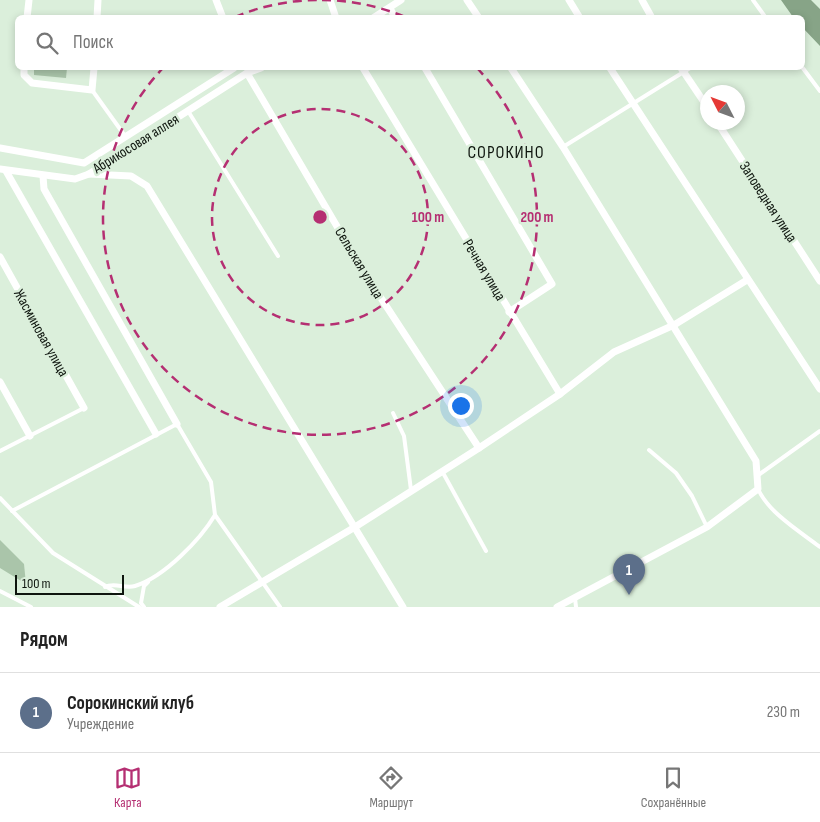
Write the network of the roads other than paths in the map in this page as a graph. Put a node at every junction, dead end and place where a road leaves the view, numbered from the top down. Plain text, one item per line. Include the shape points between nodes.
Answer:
1 (29, 0) edge
2 (98, 0) edge
3 (216, 0) edge
4 (330, 0) edge
5 (401, 0) edge
6 (467, 0) edge
7 (569, 0) edge
8 (642, 0) edge
9 (753, 0) edge
10 (390, 8) junction
11 (28, 15) edge
12 (97, 15) edge
13 (222, 15) edge
14 (335, 15) edge
15 (378, 15) edge
16 (394, 15) edge
17 (477, 15) edge
18 (578, 15) edge
19 (650, 15) edge
20 (764, 15) edge
21 (24, 70) edge
22 (94, 70) edge
23 (231, 70) edge
24 (255, 70) edge
25 (364, 70) edge
26 (426, 70) edge
27 (512, 70) edge
28 (611, 70) edge
29 (684, 70) edge
30 (686, 70) edge
31 (804, 70) edge
32 (247, 73) junction
33 (92, 90) junction
34 (820, 91) edge
35 (700, 94) edge
36 (633, 105) junction
37 (188, 111) junction
38 (722, 130) edge
39 (125, 136) junction
40 (563, 147) junction
41 (0, 148) edge
42 (3, 170) edge
43 (89, 174) junction
44 (43, 176) junction
45 (278, 256) dead end
46 (0, 257) edge
47 (748, 280) junction
48 (820, 281) edge
49 (509, 312) junction
50 (674, 325) junction
51 (0, 382) edge
52 (820, 388) edge
53 (560, 394) junction
54 (84, 408) joint
55 (393, 413) dead end
56 (177, 424) junction
57 (820, 431) edge
58 (156, 434) junction
59 (30, 436) junction
60 (478, 448) junction
61 (649, 450) dead end
62 (0, 451) edge
63 (442, 471) junction
64 (758, 476) junction
65 (758, 488) junction
66 (411, 491) junction
67 (0, 498) edge
68 (12, 511) junction
69 (215, 515) junction
70 (355, 527) junction
71 (707, 527) junction
72 (820, 546) edge
73 (486, 551) dead end
74 (153, 578) junction
75 (263, 582) junction
76 (105, 587) junction
77 (0, 592) edge
78 (576, 598) junction
79 (31, 607) edge
80 (138, 607) edge
81 (144, 607) edge
82 (220, 607) edge
83 (280, 607) edge
84 (403, 607) edge
85 (557, 607) edge
86 (576, 607) edge

1 - 11 street
2 - 12 street
3 - 13 street
4 - 14 street
5 - 10 street
6 - 17 street
7 - 18 street
8 - 19 street
9 - 20 lane
10 - 15 street
10 - 16 street
21 - 33 street via 24,75 32,83
22 - 33 street
23 - 39 street
24 - 32 street, Абрикосовая аллея
25 - 49 street, Речная улица
26 - 49 street via 552,284
27 - 40 street
28 - 36 street
29 - 36 lane
30 - 35 street
31 - 34 lane
32 - 37 street, Абрикосовая аллея
32 - 60 street, Сельская улица via 362,269
33 - 39 lane
36 - 40 lane
36 - 47 street
37 - 43 street, Абрикосовая аллея
37 - 45 lane
38 - 48 street, Заповедная улица
39 - 41 street via 84,163
40 - 50 street
42 - 44 street, Абрикосовая аллея
42 - 58 street
43 - 44 street, Абрикосовая аллея via 75,179
43 - 70 street via 131,176 147,186
44 - 56 street via 44,189
46 - 54 street, Жасминовая улица
47 - 50 street
47 - 52 street
49 - 53 street, Речная улица
50 - 53 street via 614,352
50 - 64 street via 756,461
51 - 59 street
53 - 60 street
54 - 59 lane
55 - 66 lane via 404,436
56 - 58 lane
56 - 69 lane via 211,482
57 - 64 lane
58 - 68 lane
59 - 62 lane
60 - 63 street
61 - 71 lane via 676,473
63 - 66 street
63 - 73 lane
64 - 65 street
65 - 71 street
65 - 72 lane via 763,498 791,525
66 - 70 street
67 - 68 lane
68 - 76 lane via 53,553
69 - 74 lane via 195,542
69 - 75 lane
70 - 75 street
70 - 84 street
71 - 78 street
74 - 76 lane via 133,587
74 - 81 lane via 144,586 141,603
75 - 82 street
75 - 83 lane
76 - 80 lane
77 - 79 lane
78 - 85 street
78 - 86 lane

